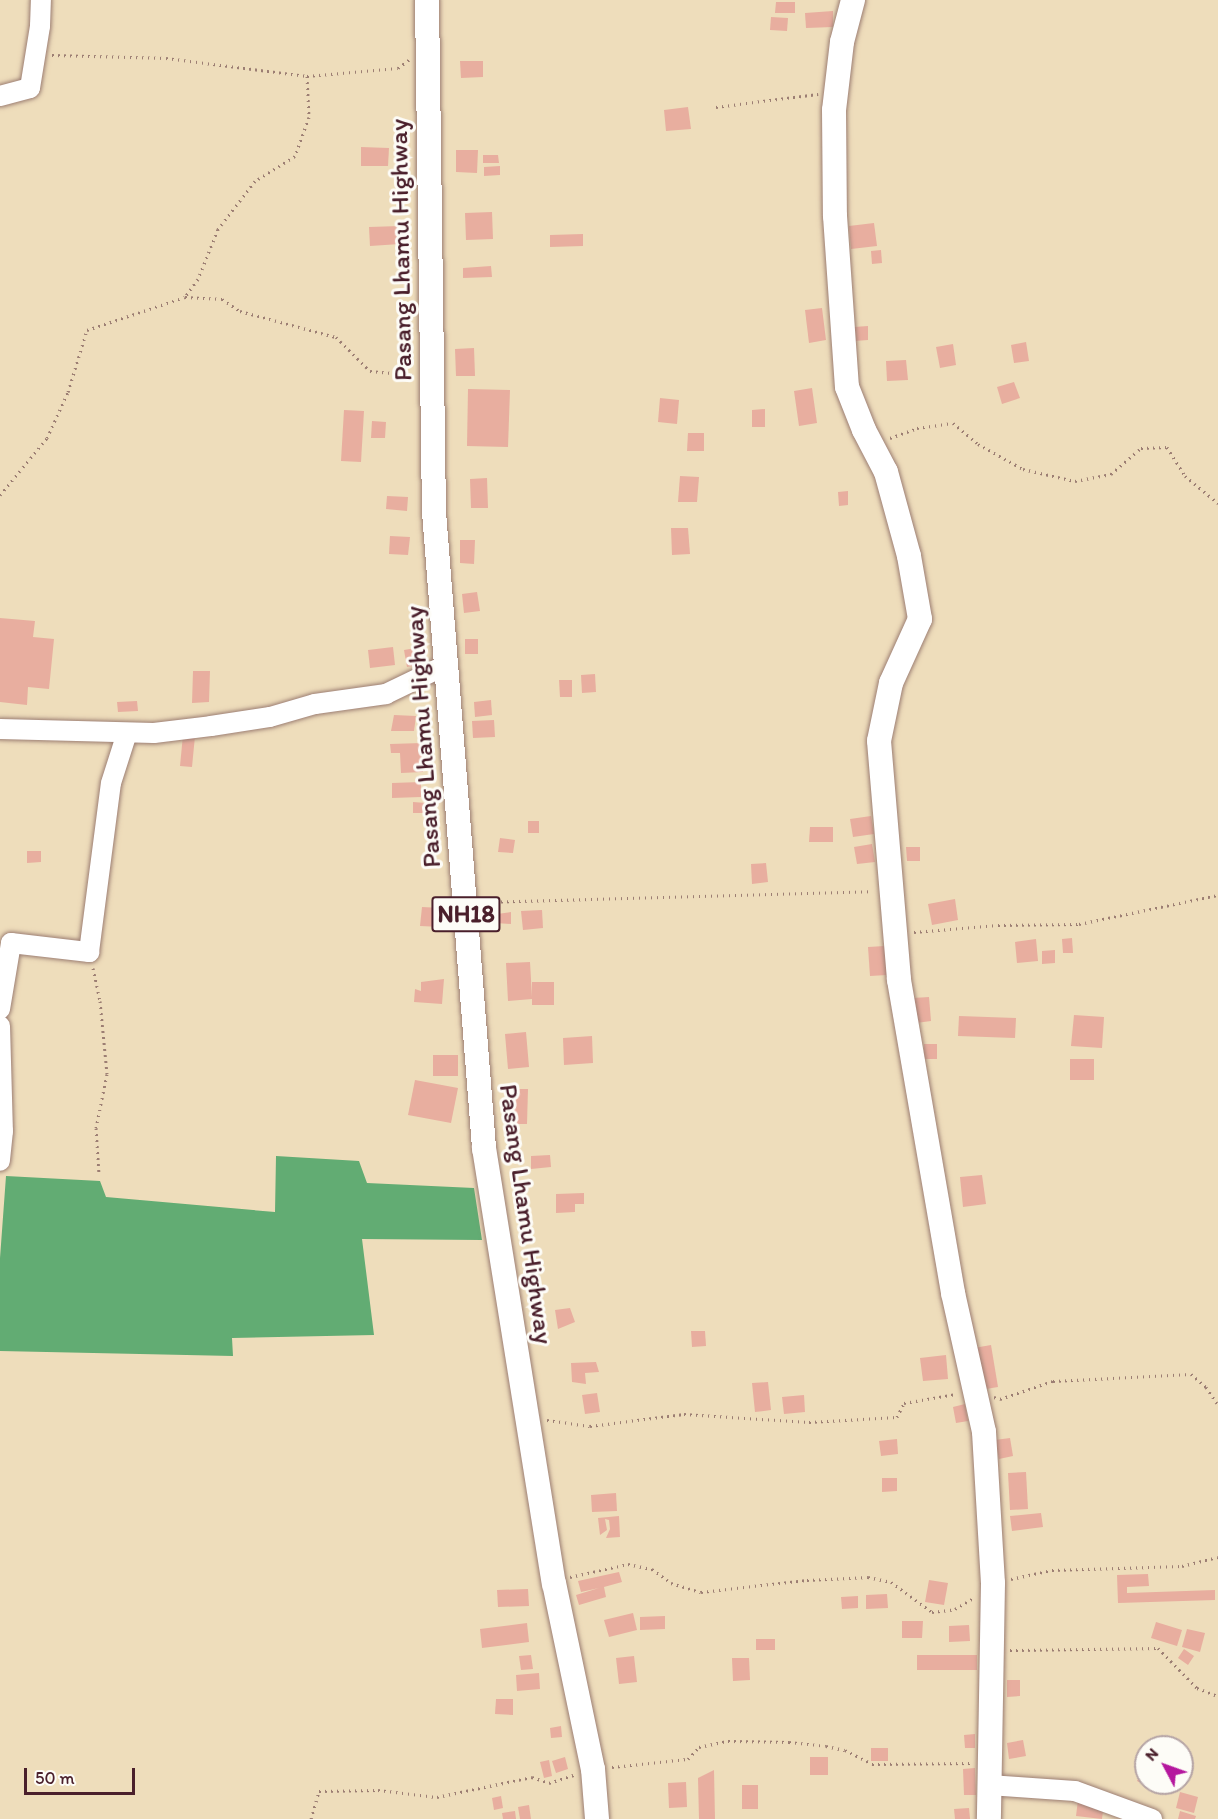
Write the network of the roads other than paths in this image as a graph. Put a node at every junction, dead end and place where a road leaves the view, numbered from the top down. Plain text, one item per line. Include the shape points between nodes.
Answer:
1 (41, 0) edge
2 (427, 0) edge
3 (853, 0) edge
4 (0, 96) edge
5 (446, 665) junction
6 (0, 729) edge
7 (127, 733) junction
8 (0, 1010) edge
9 (0, 1026) edge
10 (0, 1161) edge
11 (989, 1774) junction
12 (597, 1819) edge
13 (989, 1819) edge
14 (1152, 1819) edge

1 - 4 street via 30,88
2 - 5 main road, Pasang Lhamu Highway / NH18 via 434,512
3 - 11 main road via 842,42 834,110 835,216 847,387 886,472 909,556 920,619 891,683 879,741 898,980 953,1293 984,1432 993,1583
5 - 7 street via 386,694 211,726
5 - 12 main road, Pasang Lhamu Highway / NH18 via 484,1148 554,1583 592,1769
6 - 7 street
7 - 8 street via 111,783 89,952 11,943
9 - 10 street
11 - 13 main road
11 - 14 street via 1075,1791

